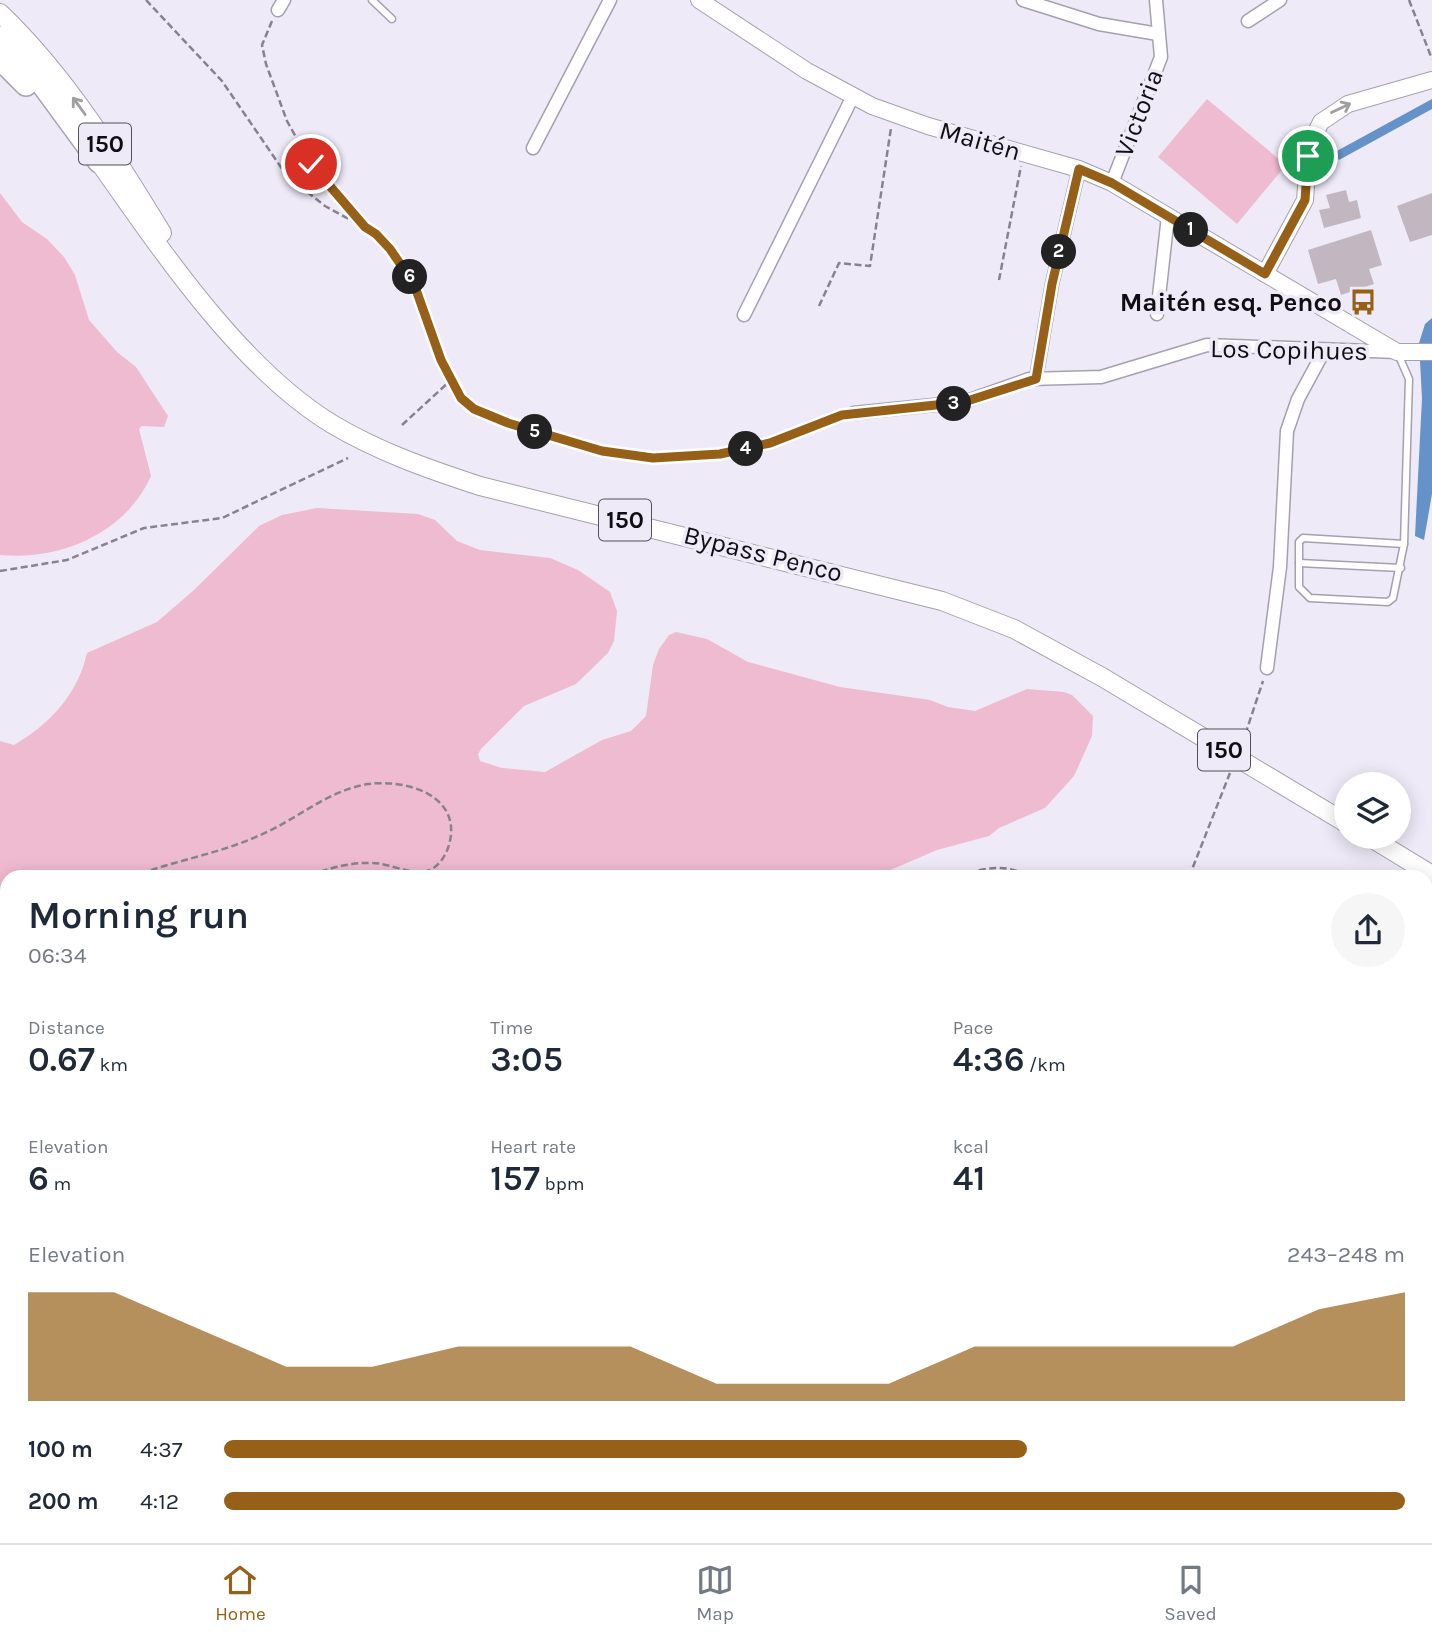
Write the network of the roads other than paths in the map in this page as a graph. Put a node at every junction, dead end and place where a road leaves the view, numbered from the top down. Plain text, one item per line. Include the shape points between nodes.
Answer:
1 (372, 0) edge
2 (610, 0) edge
3 (699, 0) edge
4 (1023, 0) edge
5 (1156, 0) edge
6 (1280, 0) edge
7 (0, 13) edge
8 (392, 19) dead end
9 (1248, 21) dead end
10 (1158, 34) junction
11 (0, 37) edge
12 (0, 59) edge
13 (1432, 80) edge
14 (853, 96) junction
15 (533, 148) dead end
16 (99, 162) junction
17 (1079, 169) junction
18 (1112, 183) junction
19 (1168, 216) junction
20 (1265, 274) junction
21 (193, 287) junction
22 (1157, 314) dead end
23 (744, 315) dead end
24 (1324, 351) junction
25 (1404, 352) junction
26 (1432, 352) edge
27 (1036, 379) junction
28 (853, 413) road end
29 (1405, 544) junction
30 (1299, 563) junction
31 (1401, 568) junction
32 (1267, 668) dead end
33 (1334, 816) edge
34 (1389, 849) edge
35 (1424, 870) edge

1 - 8 lane
2 - 15 street
3 - 14 main road, Maitén
4 - 10 street via 1099,24
5 - 10 street, Victoria
6 - 9 street
21 -> 7 main road, Bypass Penco / 150 via 96,130 33,46
10 - 18 street, Victoria via 1159,65
11 - 16 highway via 33,72
12 - 16 highway
20 -> 13 main road via 1305,200 1309,146 1321,121 1348,104
14 - 17 main road, Maitén via 893,114
14 - 23 street
16 - 21 main road, Bypass Penco / 150
17 - 18 main road, Maitén
17 - 27 street
18 - 19 main road, Maitén
19 - 20 main road, Maitén
19 - 22 street
20 - 25 main road, Maitén
21 - 33 main road, Bypass Penco / 150, bridge via 263,368 296,398 394,456 518,496 942,601 1014,629 1102,677
24 - 25 street, Los Copihues
24 - 27 street, Los Copihues via 1207,345 1101,377
24 - 32 street via 1287,430 1280,566
25 - 26 main road
25 - 29 lane via 1409,379
27 - 28 street, Los Copihues via 964,402
29 - 30 lane via 1303,538
29 - 31 lane
30 - 31 lane
30 - 31 lane via 1300,587 1310,598 1388,602
34 - 35 main road

